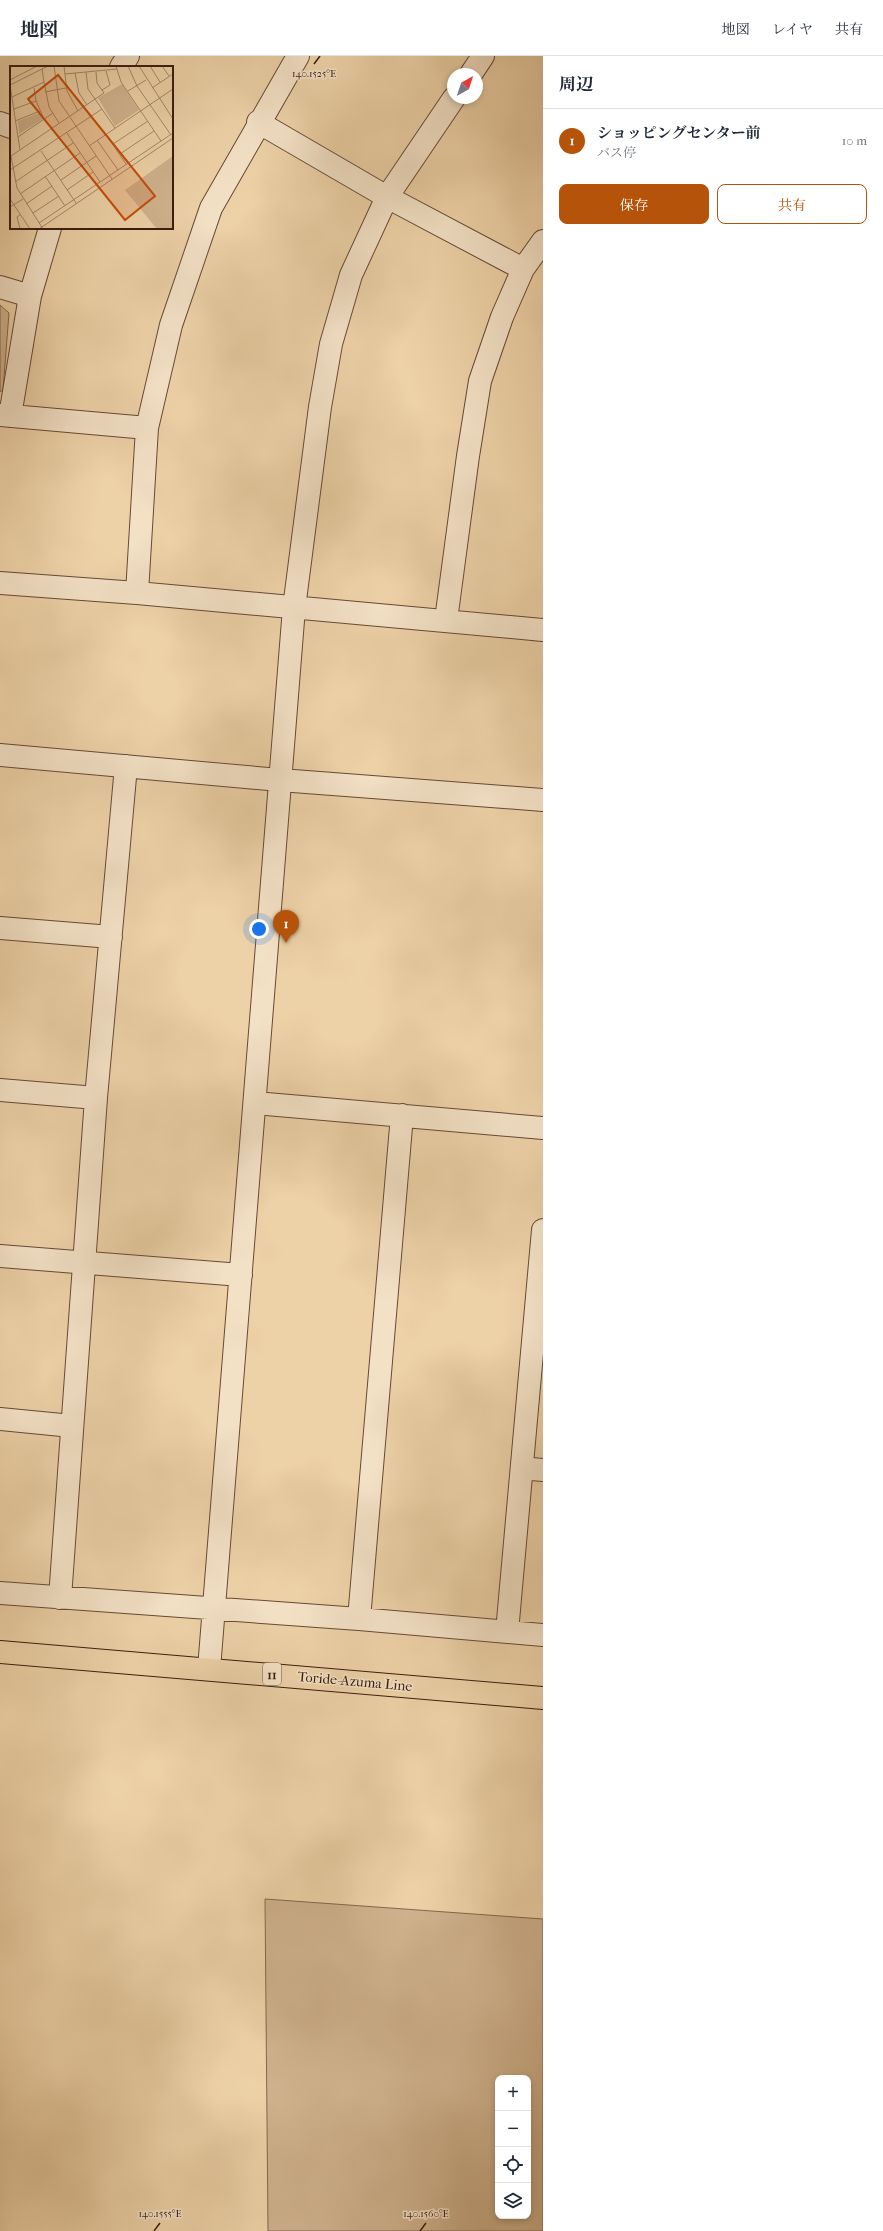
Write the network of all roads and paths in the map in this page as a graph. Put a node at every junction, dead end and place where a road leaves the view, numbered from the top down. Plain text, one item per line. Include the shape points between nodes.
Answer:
1 (128, 56) edge
2 (298, 56) edge
3 (483, 56) edge
4 (122, 66) edge
5 (475, 68) edge
6 (450, 104) edge
7 (258, 122) junction
8 (0, 123) edge
9 (10, 127) edge
10 (387, 197) junction
11 (50, 229) edge
12 (543, 241) edge
13 (523, 269) junction
14 (0, 287) edge
15 (30, 296) junction
16 (5, 416) edge
17 (147, 428) junction
18 (0, 583) edge
19 (137, 593) junction
20 (294, 608) junction
21 (446, 620) junction
22 (543, 630) edge
23 (0, 754) edge
24 (126, 766) junction
25 (280, 780) junction
26 (543, 800) edge
27 (0, 928) edge
28 (111, 937) junction
29 (0, 1090) edge
30 (96, 1098) junction
31 (255, 1103) junction
32 (402, 1115) junction
33 (543, 1128) edge
34 (543, 1230) edge
35 (0, 1256) edge
36 (84, 1263) junction
37 (241, 1275) junction
38 (540, 1298) edge
39 (0, 1420) edge
40 (72, 1426) junction
41 (522, 1468) junction
42 (543, 1470) edge
43 (0, 1593) edge
44 (60, 1598) junction
45 (214, 1607) junction
46 (359, 1619) junction
47 (507, 1632) junction
48 (543, 1635) edge
49 (0, 1652) edge
50 (209, 1669) junction
51 (543, 1698) edge

1 - 4 street
2 - 7 street
3 - 5 street
6 - 10 street
7 - 10 street
7 - 17 street via 211,208 171,325
8 - 9 street
10 - 13 street
10 - 20 street via 351,275 331,344 320,407
11 - 15 street
12 - 13 street
13 - 21 street via 502,317 480,381
14 - 15 street
15 - 16 street
16 - 17 street
17 - 19 street
18 - 19 street
19 - 20 street
20 - 21 street
20 - 25 street
21 - 22 street
23 - 24 street
24 - 25 street
24 - 28 street
25 - 26 street
25 - 31 street
27 - 28 street
28 - 30 street
29 - 30 street
30 - 36 street
31 - 32 street
31 - 37 street
32 - 33 street
32 - 46 street
34 - 38 street
35 - 36 street
36 - 37 street
36 - 40 street
37 - 45 street
38 - 41 street
39 - 40 street
40 - 44 street
41 - 42 street
41 - 47 street
43 - 44 street
44 - 45 street
45 - 46 street
45 - 50 street
46 - 47 street
47 - 48 street
49 - 50 main road, Toride-Azuma Line / 11
50 - 51 main road, Toride-Azuma Line / 11

